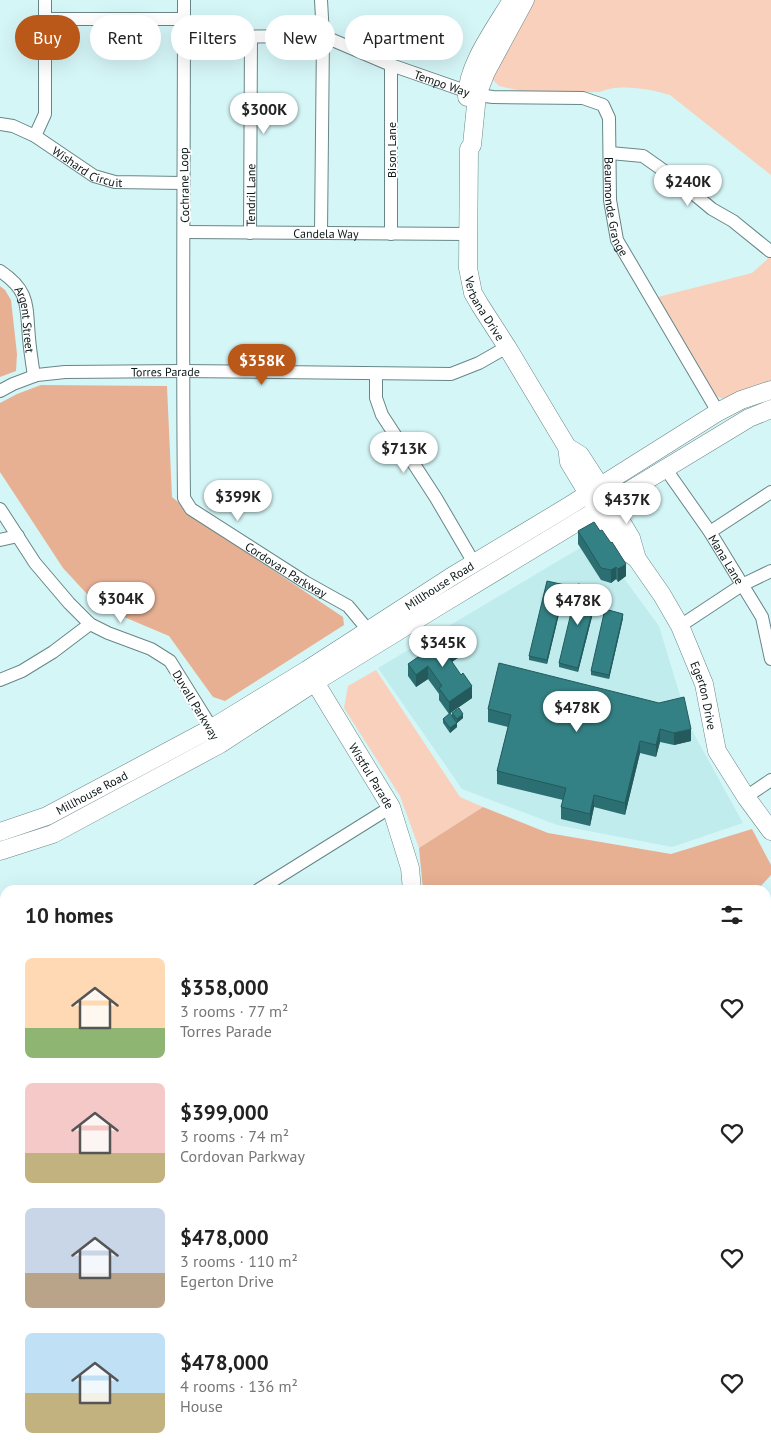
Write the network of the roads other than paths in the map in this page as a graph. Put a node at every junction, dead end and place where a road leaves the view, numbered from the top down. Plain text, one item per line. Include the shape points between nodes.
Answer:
1 (45, 0) edge
2 (184, 0) edge
3 (322, 0) edge
4 (512, 0) edge
5 (525, 0) edge
6 (45, 15) edge
7 (184, 15) edge
8 (322, 15) edge
9 (80, 19) edge
10 (171, 19) edge
11 (335, 41) edge
12 (45, 60) edge
13 (183, 60) edge
14 (250, 60) edge
15 (323, 60) edge
16 (392, 65) junction
17 (472, 94) junction
18 (0, 124) edge
19 (35, 136) junction
20 (610, 153) junction
21 (183, 183) junction
22 (184, 232) junction
23 (321, 232) junction
24 (250, 233) junction
25 (391, 234) junction
26 (468, 234) junction
27 (770, 252) edge
28 (0, 271) edge
29 (507, 347) junction
30 (183, 370) junction
31 (376, 374) junction
32 (34, 376) junction
33 (771, 390) edge
34 (0, 391) edge
35 (771, 409) edge
36 (718, 412) junction
37 (665, 468) junction
38 (771, 492) edge
39 (599, 498) junction
40 (0, 509) edge
41 (710, 532) junction
42 (18, 536) junction
43 (0, 540) edge
44 (474, 562) junction
45 (771, 571) edge
46 (742, 585) junction
47 (90, 624) junction
48 (680, 626) junction
49 (368, 630) junction
50 (771, 659) edge
51 (311, 676) junction
52 (0, 680) edge
53 (216, 736) junction
54 (771, 780) edge
55 (746, 797) junction
56 (392, 807) junction
57 (47, 816) junction
58 (771, 831) edge
59 (0, 832) edge
60 (52, 834) junction
61 (0, 852) edge
62 (270, 885) edge
63 (412, 885) edge

1 - 6 street
2 - 7 street, Cochrane Loop
3 - 8 street
4 - 17 main road, Verbana Drive via 481,51 473,70
5 - 17 main road, Verbana Drive
9 - 10 street
11 - 16 street, Tempo Way
12 - 19 street via 45,114
13 - 21 street, Cochrane Loop
14 - 24 street, Tendril Lane
15 - 23 street
16 - 17 street, Tempo Way
16 - 25 street, Bison Lane
17 - 20 street, Beaumonde Grange via 583,98 603,105 609,118
17 - 26 main road, Verbana Drive
18 - 19 street, Wishard Circuit via 14,126
19 - 21 street, Wishard Circuit via 94,176 115,182
20 - 27 street via 643,156
20 - 36 street, Beaumonde Grange via 610,200 617,240
21 - 22 street, Cochrane Loop
22 - 24 street, Candela Way
22 - 30 street, Cochrane Loop
23 - 24 street, Candela Way
23 - 25 street, Candela Way
25 - 26 street, Candela Way
26 - 29 main road, Verbana Drive via 468,268 474,292
28 - 32 street, Argent Street via 22,291 28,308
29 - 31 street, Torres Parade via 450,374
29 - 39 main road, Verbana Drive via 567,447 569,462
30 - 31 street, Torres Parade
30 - 32 street, Torres Parade via 65,372
30 - 49 street, Cordovan Parkway via 184,498 191,509 348,606
31 - 44 street via 376,398 382,415
32 - 34 street, Torres Parade
33 - 36 main road, Millhouse Road
35 - 37 main road, Millhouse Road via 749,418
36 - 39 main road, Millhouse Road
37 - 39 main road, Millhouse Road
37 - 41 street, Mana Lane
38 - 41 street
39 - 44 main road, Millhouse Road
39 - 48 main road, Egerton Drive via 632,538 636,559
39 - 51 main road, Millhouse Road
40 - 42 street, Duvall Parkway
41 - 46 street, Mana Lane
42 - 43 street
42 - 47 street, Duvall Parkway via 35,563
44 - 49 main road, Millhouse Road
45 - 46 street
46 - 48 street
46 - 50 street, Mana Lane via 762,617
47 - 52 street via 22,671
47 - 53 street, Duvall Parkway via 152,649 170,661
48 - 55 main road, Egerton Drive via 704,684 717,751
49 - 51 main road, Millhouse Road
51 - 53 main road, Millhouse Road
51 - 56 main road, Wistful Parade
53 - 57 main road, Millhouse Road
53 - 60 main road, Millhouse Road
54 - 55 street
55 - 58 main road, Egerton Drive
56 - 62 street
56 - 63 main road, Wistful Parade via 410,868
57 - 59 main road, Millhouse Road
57 - 60 main road
60 - 61 main road, Millhouse Road

